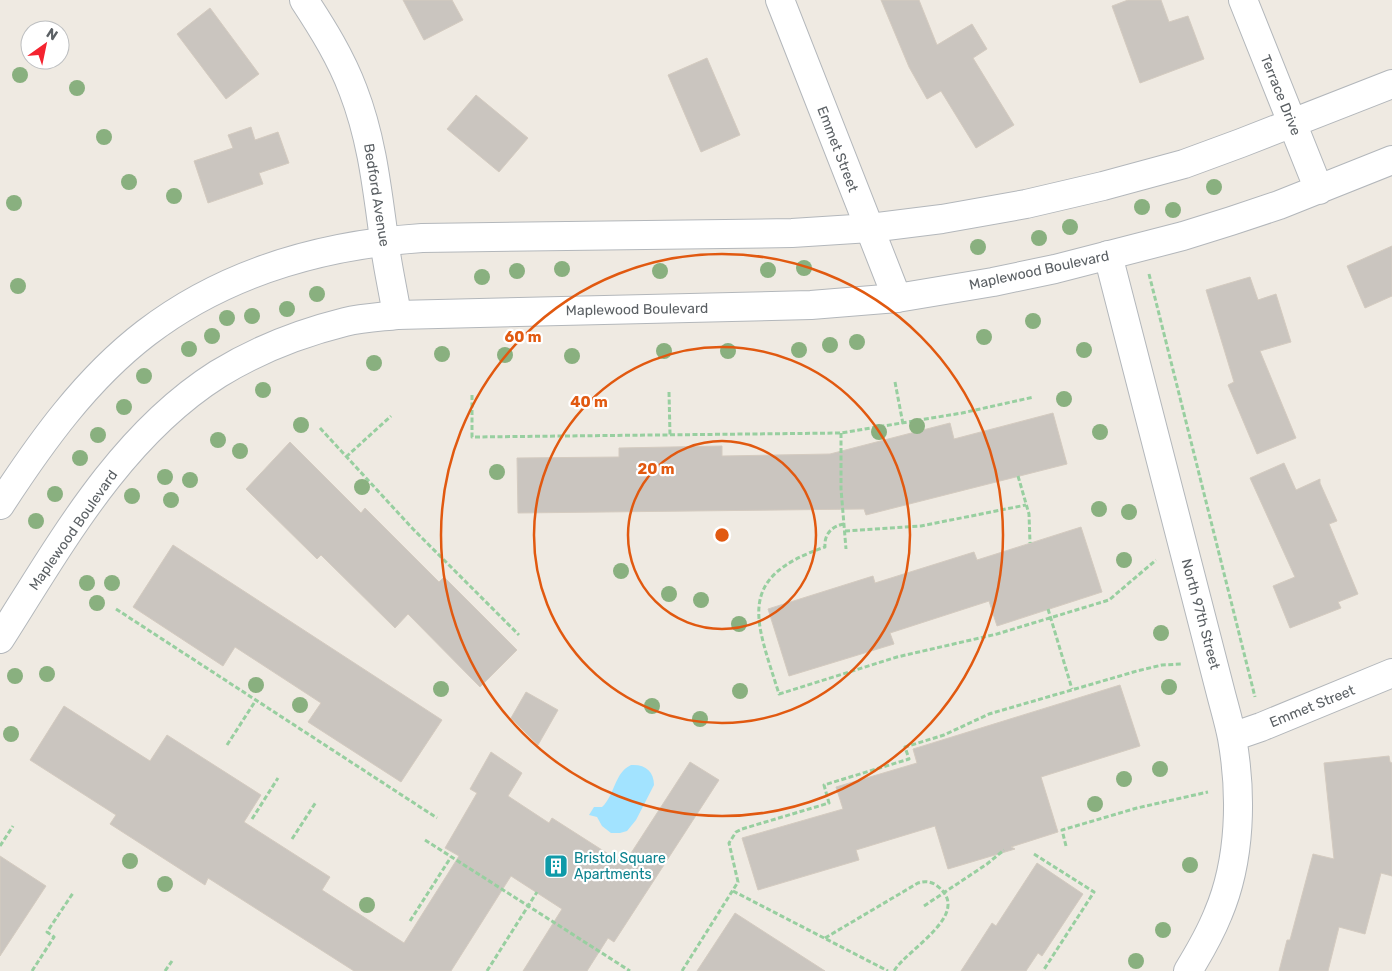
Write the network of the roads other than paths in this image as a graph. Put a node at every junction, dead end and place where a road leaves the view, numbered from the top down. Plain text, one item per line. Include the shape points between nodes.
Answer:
1 (304, 0) edge
2 (780, 0) edge
3 (1243, 0) edge
4 (1392, 84) edge
5 (1292, 123) junction
6 (1392, 160) edge
7 (1319, 190) junction
8 (870, 228) junction
9 (384, 241) junction
10 (1108, 255) junction
11 (897, 298) junction
12 (397, 315) junction
13 (0, 506) edge
14 (0, 638) edge
15 (1392, 673) edge
16 (1232, 738) junction
17 (1188, 971) edge

1 - 9 street, Bedford Avenue via 332,44 354,91 372,156
2 - 8 street, Emmet Street
3 - 5 street, Terrace Drive
4 - 5 street
5 - 7 street, Terrace Drive
5 - 8 street via 1184,164 1103,186 991,211
6 - 7 street, Maplewood Boulevard
7 - 10 street, Maplewood Boulevard via 1231,222
8 - 9 street via 792,233
8 - 11 street, Emmet Street
9 - 12 street, Bedford Avenue
9 - 13 street via 321,252 269,268 218,288 169,317 88,387 32,458
10 - 11 street, Maplewood Boulevard via 993,282
10 - 16 street, North 97th Street
11 - 12 street, Maplewood Boulevard via 811,305
12 - 14 street, Maplewood Boulevard via 346,322 288,340 243,360 195,390 147,433 103,483
15 - 16 street, Emmet Street
16 - 17 street, North 97th Street via 1237,792 1230,875 1210,932

